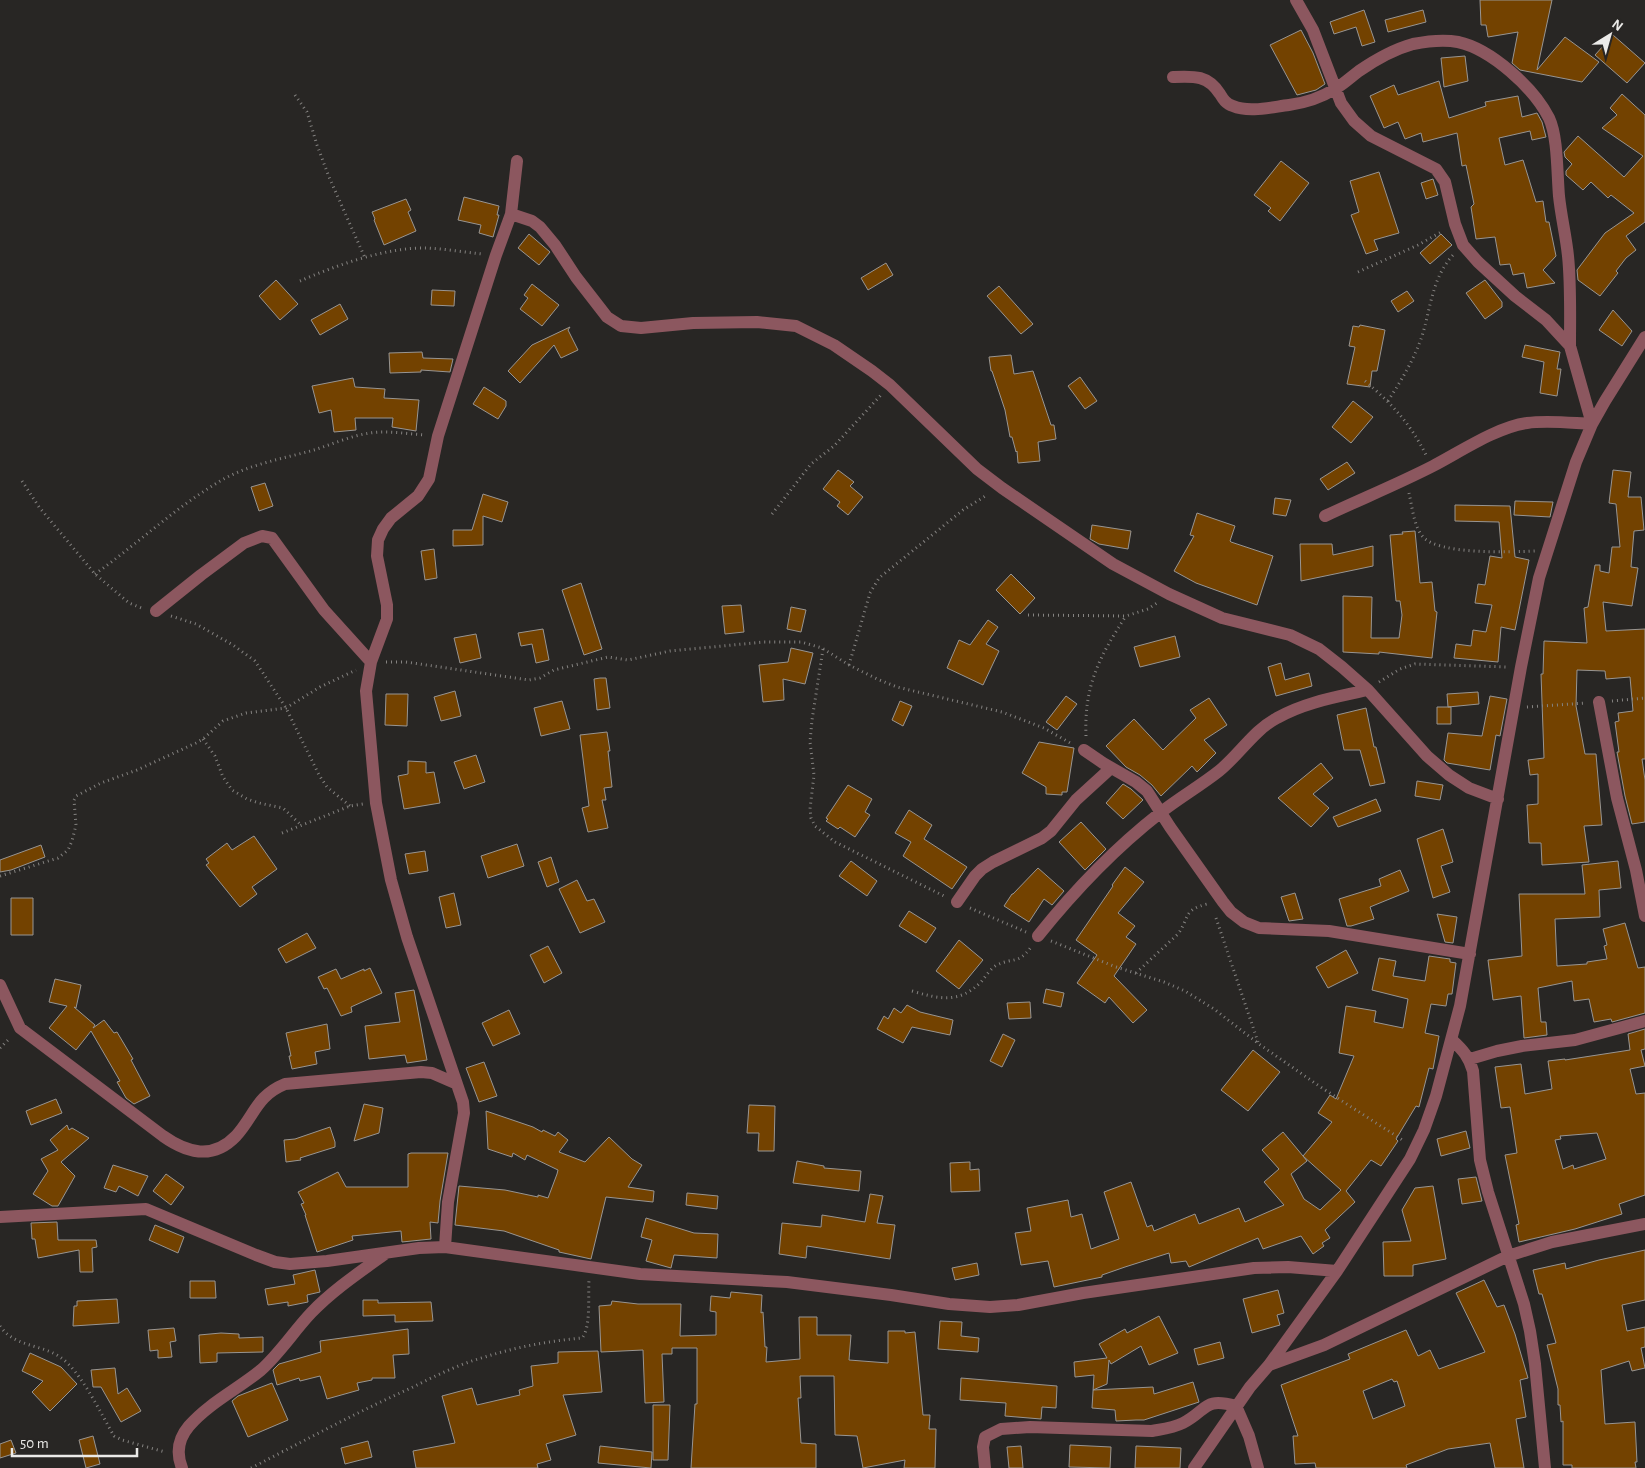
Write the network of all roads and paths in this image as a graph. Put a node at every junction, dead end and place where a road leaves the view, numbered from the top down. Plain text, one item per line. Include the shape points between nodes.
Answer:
1 (1296, 0) edge
2 (1173, 77) dead end
3 (1336, 89) junction
4 (295, 95) dead end
5 (518, 161) dead end
6 (511, 214) junction
7 (1455, 224) junction
8 (1464, 245) junction
9 (496, 255) junction
10 (365, 258) junction
11 (1358, 272) dead end
12 (300, 281) dead end
13 (1645, 337) edge
14 (1570, 346) junction
15 (1365, 381) dead end
16 (890, 385) junction
17 (1388, 400) junction
18 (1592, 424) junction
19 (438, 436) junction
20 (1432, 467) junction
21 (1406, 478) junction
22 (1002, 488) junction
23 (772, 514) dead end
24 (1325, 516) dead end
25 (1548, 550) junction
26 (95, 574) dead end
27 (1170, 594) junction
28 (156, 611) dead end
29 (1028, 615) dead end
30 (1126, 616) junction
31 (371, 662) junction
32 (849, 664) junction
33 (1521, 668) junction
34 (1368, 690) junction
35 (1645, 698) edge
36 (1599, 702) junction
37 (286, 708) junction
38 (1514, 708) junction
39 (203, 739) junction
40 (1084, 750) junction
41 (1110, 768) junction
42 (1498, 799) junction
43 (376, 803) junction
44 (350, 806) junction
45 (1160, 812) junction
46 (301, 825) junction
47 (282, 833) dead end
48 (0, 876) edge
49 (957, 902) dead end
50 (1216, 903) junction
51 (1645, 916) edge
52 (1038, 936) joint
53 (1470, 954) junction
54 (1136, 973) dead end
55 (0, 985) edge
56 (912, 991) dead end
57 (1645, 1021) edge
58 (1452, 1040) junction
59 (1259, 1044) dead end
60 (1470, 1059) junction
61 (455, 1082) junction
62 (0, 1216) edge
63 (1645, 1224) edge
64 (445, 1247) junction
65 (388, 1252) junction
66 (1508, 1256) junction
67 (590, 1267) junction
68 (1337, 1271) junction
69 (0, 1326) edge
70 (1269, 1364) junction
71 (1236, 1406) junction
72 (180, 1462) edge
73 (251, 1468) edge
74 (985, 1468) edge
75 (1194, 1468) edge
76 (1258, 1468) edge
77 (1544, 1468) edge

1 - 3 street via 1313,30
2 - 3 street via 1202,78 1211,83 1224,100 1241,109 1292,105
3 - 7 street via 1341,103 1354,121 1371,136 1436,169 1445,182
3 - 14 street via 1386,55 1411,45 1438,40 1459,42 1489,55 1519,78 1537,98 1554,132 1560,208 1568,256
4 - 10 path via 308,112 326,169
5 - 6 street
6 - 9 street
6 - 16 street via 540,227 607,316 621,326 641,328 757,322 796,326 834,345
7 - 8 street
7 - 11 path
8 - 14 street via 1478,262 1546,320
8 - 17 path via 1441,274 1433,291 1421,339 1410,365
9 - 10 path via 426,248
9 - 19 street
10 - 12 path
13 - 18 street
14 - 18 street
15 - 17 path
16 - 22 street via 970,462
16 - 23 path via 834,446 811,464
17 - 20 path via 1405,419
18 - 20 street via 1514,426
18 - 25 street via 1576,462
19 - 26 path via 382,432 354,437 237,473 200,493
19 - 31 street via 429,478 418,496 391,518 378,540 377,556 387,620
20 - 21 street
21 - 24 street
21 - 25 path via 1418,530 1432,544 1491,552
22 - 27 street via 1113,564
22 - 32 path via 963,510 878,578
25 - 33 street via 1539,578
27 - 30 path via 1148,609
27 - 34 street via 1222,618 1290,635 1319,649
28 - 31 street via 244,543 262,536 272,538 324,610
29 - 30 path
30 - 40 path via 1096,669 1087,702
31 - 32 path via 406,662 529,680 554,670 608,657 628,660 670,651 783,641 822,648
31 - 37 path
31 - 43 street via 366,691
32 - 40 path via 897,687 1002,712 1044,728
33 - 34 path via 1415,664 1387,676
33 - 38 street
34 - 42 street via 1427,756 1449,775 1469,788
34 - 45 street via 1318,702 1276,718 1219,771
35 - 36 path
36 - 38 path
36 - 51 street via 1617,798
37 - 39 path via 246,712 223,721
37 - 44 path via 327,787
38 - 42 street
39 - 46 path via 232,790 258,803 283,808
39 - 48 path via 79,793 74,800 76,826 63,855
40 - 41 street
41 - 45 street via 1147,791
41 - 49 street via 1076,800 1051,831 982,869
42 - 53 street
43 - 44 path
43 - 61 street via 391,880 407,937
44 - 46 path
45 - 50 street
45 - 52 street via 1094,872
46 - 47 path
50 - 53 street via 1259,928 1329,931
50 - 54 path via 1193,908 1178,934
50 - 59 path
52 - 56 path via 1021,958 996,966 975,988 963,995 934,997
53 - 58 street
55 - 61 street via 20,1028 178,1146 194,1152 218,1148 236,1137 262,1098 285,1084 421,1072 432,1072
57 - 60 street via 1575,1040 1498,1050
58 - 60 street
58 - 68 street via 1436,1096 1410,1159
60 - 66 street via 1480,1160
61 - 64 street via 464,1113 448,1202
62 - 65 street via 146,1209 256,1255 290,1264
63 - 66 street via 1552,1242
64 - 65 street
64 - 67 street
65 - 72 street via 326,1299 262,1369 189,1426 180,1440
66 - 70 street via 1324,1345
66 - 77 street via 1530,1332
67 - 68 street via 640,1274 787,1282 990,1307 1254,1268
67 - 73 path via 588,1325 582,1338 516,1349 453,1368
68 - 70 street
69 - 72 path via 10,1337 48,1350 71,1366 114,1436
70 - 71 street
71 - 74 street via 1209,1404 1184,1423 1152,1431 1058,1427 1001,1429 986,1437 983,1447
71 - 75 street
71 - 76 street

